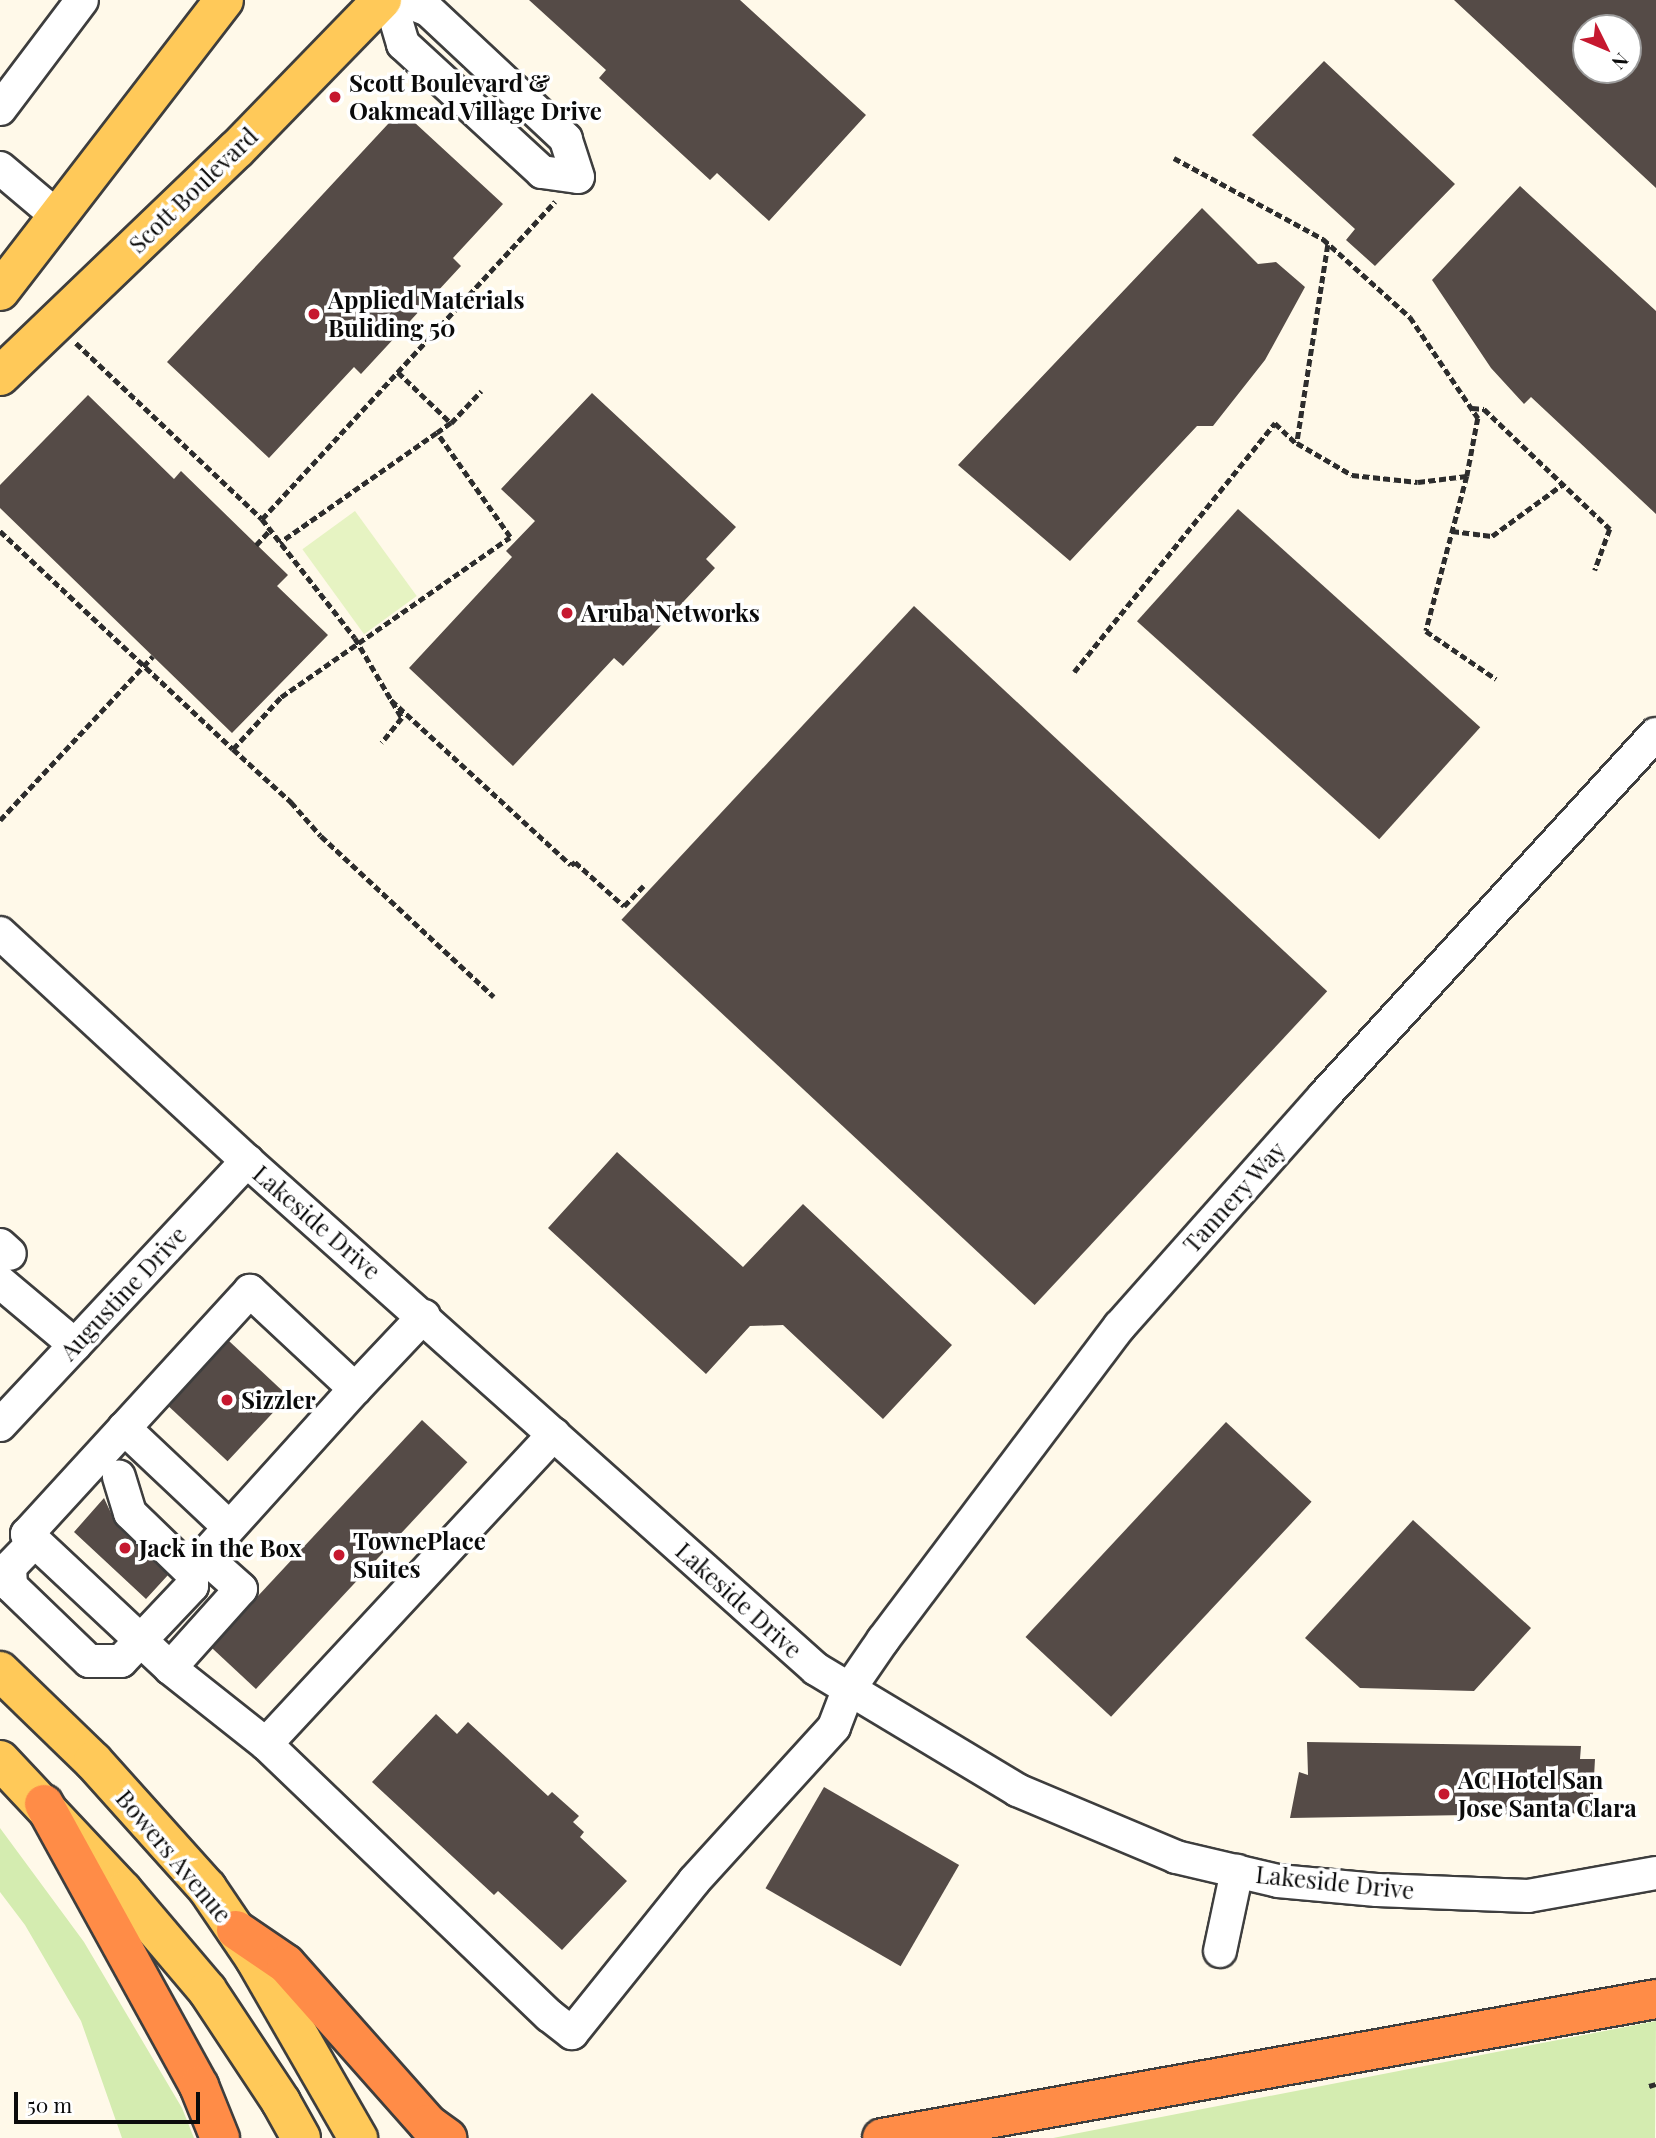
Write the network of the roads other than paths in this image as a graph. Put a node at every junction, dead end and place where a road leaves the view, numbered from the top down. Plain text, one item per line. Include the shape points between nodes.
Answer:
1 (82, 0) edge
2 (224, 0) edge
3 (382, 0) edge
4 (390, 0) edge
5 (403, 0) edge
6 (0, 109) edge
7 (0, 168) edge
8 (58, 217) junction
9 (0, 291) edge
10 (0, 376) edge
11 (1656, 734) edge
12 (0, 933) edge
13 (247, 1161) junction
14 (3, 1260) edge
15 (424, 1316) junction
16 (75, 1345) junction
17 (355, 1389) junction
18 (0, 1425) edge
19 (124, 1428) junction
20 (554, 1434) junction
21 (119, 1477) dead end
22 (229, 1527) junction
23 (35, 1541) junction
24 (140, 1640) junction
25 (170, 1668) junction
26 (0, 1671) edge
27 (848, 1691) junction
28 (266, 1744) junction
29 (0, 1760) edge
30 (44, 1804) junction
31 (1237, 1871) junction
32 (1656, 1873) edge
33 (236, 1930) junction
34 (1220, 1951) dead end
35 (1656, 1999) edge
36 (220, 2138) edge
37 (301, 2138) edge
38 (358, 2138) edge
39 (447, 2138) edge
40 (882, 2138) edge

1 - 6 street
2 - 8 main road
3 - 10 main road, Scott Boulevard via 237,149
4 - 5 street via 403,44 542,172 578,177 566,139 428,10
7 - 8 street
8 - 9 main road
11 - 27 street, Tannery Way via 1120,1326
12 - 13 street, Lakeside Drive
13 - 15 street, Lakeside Drive
13 - 16 street, Augustine Drive
14 - 16 street
15 - 17 street
15 - 20 street, Lakeside Drive
16 - 18 street, Augustine Drive
17 - 19 street via 250,1291
17 - 22 street
19 - 22 street
19 - 23 street via 27,1534
20 - 27 street, Lakeside Drive via 816,1669
20 - 28 street
21 - 24 street via 130,1513 192,1573 192,1586
22 - 25 street via 204,1556 241,1590
23 - 24 street
23 - 24 street via 10,1567 11,1586 89,1661 121,1661
24 - 25 street
25 - 28 street
26 - 33 main road, Bowers Avenue via 93,1761 207,1888
27 - 28 street, Tannery Way via 834,1727 694,1881 572,2033
27 - 31 street, Lakeside Drive via 1017,1790 1176,1857
29 - 30 main road
30 - 36 highway via 199,2086
30 - 37 main road via 207,1990
31 - 32 street, Lakeside Drive via 1278,1881 1365,1889 1528,1896
31 - 34 street
33 - 38 main road, Bowers Avenue
33 - 39 highway via 286,1964 428,2124
35 - 40 highway

